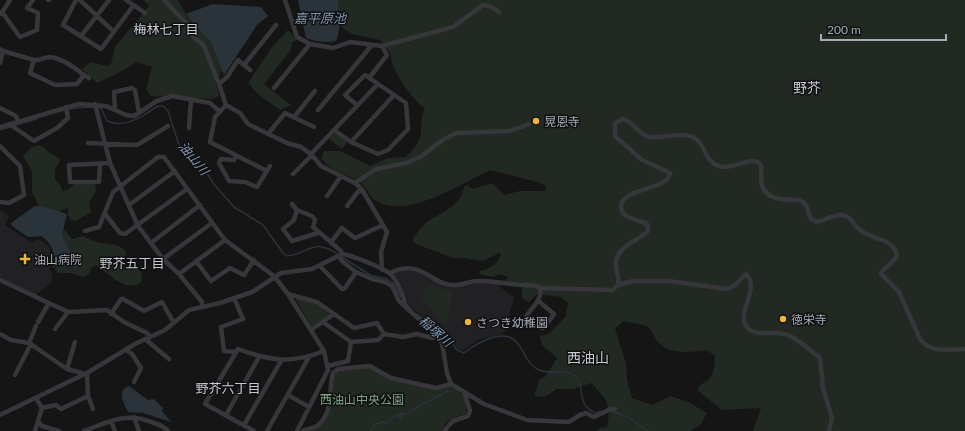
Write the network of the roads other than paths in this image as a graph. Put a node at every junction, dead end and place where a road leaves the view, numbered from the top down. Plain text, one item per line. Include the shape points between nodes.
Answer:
1 (10, 0) edge
2 (33, 0) edge
3 (76, 0) edge
4 (80, 0) edge
5 (109, 0) edge
6 (126, 0) edge
7 (164, 0) edge
8 (285, 0) edge
9 (132, 6) junction
10 (499, 12) dead end
11 (145, 13) dead end
12 (1, 14) edge
13 (97, 15) junction
14 (276, 26) dead end
15 (113, 31) junction
16 (81, 36) junction
17 (310, 44) junction
18 (372, 45) junction
19 (382, 46) junction
20 (2, 50) edge
21 (34, 60) junction
22 (0, 63) edge
23 (244, 65) junction
24 (250, 70) dead end
25 (84, 75) junction
26 (89, 78) dead end
27 (369, 78) junction
28 (219, 84) junction
29 (378, 84) junction
30 (274, 88) dead end
31 (315, 91) dead end
32 (394, 95) junction
33 (191, 100) junction
34 (95, 104) junction
35 (226, 105) junction
36 (357, 105) junction
37 (0, 108) edge
38 (66, 109) junction
39 (115, 110) junction
40 (318, 110) dead end
41 (219, 111) junction
42 (139, 113) junction
43 (294, 117) junction
44 (18, 121) junction
45 (9, 124) junction
46 (529, 124) dead end
47 (168, 126) dead end
48 (0, 127) edge
49 (314, 127) dead end
50 (189, 128) dead end
51 (334, 130) junction
52 (268, 134) junction
53 (351, 142) junction
54 (88, 143) dead end
55 (105, 144) junction
56 (0, 146) edge
57 (312, 155) junction
58 (237, 156) junction
59 (110, 163) junction
60 (100, 164) junction
61 (270, 166) dead end
62 (175, 171) junction
63 (267, 171) junction
64 (292, 174) dead end
65 (341, 176) junction
66 (355, 183) junction
67 (120, 185) junction
68 (361, 188) junction
69 (188, 189) junction
70 (327, 196) dead end
71 (0, 202) edge
72 (292, 204) dead end
73 (129, 205) junction
74 (200, 205) junction
75 (347, 206) dead end
76 (297, 210) junction
77 (105, 214) junction
78 (212, 223) junction
79 (383, 225) junction
80 (138, 226) junction
81 (85, 231) dead end
82 (318, 233) junction
83 (225, 240) junction
84 (331, 242) junction
85 (151, 243) junction
86 (340, 256) junction
87 (163, 259) junction
88 (254, 260) junction
89 (196, 261) junction
90 (320, 266) junction
91 (382, 270) junction
92 (356, 272) junction
93 (390, 273) junction
94 (179, 274) junction
95 (274, 276) junction
96 (0, 280) edge
97 (618, 285) junction
98 (540, 288) junction
99 (288, 294) junction
100 (234, 298) junction
101 (539, 300) junction
102 (49, 304) junction
103 (202, 306) junction
104 (405, 306) junction
105 (68, 312) junction
106 (111, 314) junction
107 (334, 314) junction
108 (323, 322) junction
109 (174, 323) junction
110 (55, 329) dead end
111 (311, 330) junction
112 (384, 334) junction
113 (0, 335) edge
114 (438, 336) junction
115 (148, 338) junction
116 (75, 342) dead end
117 (351, 342) junction
118 (30, 343) junction
119 (965, 349) edge
120 (126, 350) junction
121 (324, 351) junction
122 (235, 352) junction
123 (259, 357) junction
124 (309, 357) junction
125 (169, 359) dead end
126 (281, 360) junction
127 (328, 366) junction
128 (67, 369) junction
129 (85, 374) junction
130 (15, 375) dead end
131 (134, 382) dead end
132 (451, 384) junction
133 (464, 392) junction
134 (288, 395) junction
135 (88, 396) junction
136 (36, 398) junction
137 (309, 407) junction
138 (42, 408) junction
139 (93, 409) dead end
140 (613, 409) dead end
141 (0, 415) edge
142 (226, 415) junction
143 (134, 417) junction
144 (111, 420) junction
145 (38, 421) junction
146 (244, 425) junction
147 (35, 431) edge
148 (59, 431) edge
149 (84, 431) edge
150 (115, 431) edge
151 (139, 431) edge
152 (168, 431) edge
153 (254, 431) edge
154 (268, 431) edge
155 (296, 431) edge
156 (303, 431) edge
157 (444, 431) edge
158 (829, 431) edge

1 - 12 street
2 - 12 street via 27,8 38,13 37,30 20,37
3 - 16 street via 63,25
4 - 13 street
5 - 13 street
6 - 9 street
7 - 28 street via 204,46
8 - 17 street via 297,37
9 - 11 street
9 - 15 street
10 - 19 street via 483,5 453,27
13 - 15 street
13 - 16 street
14 - 23 street
15 - 16 street via 101,49
17 - 18 street via 333,48 350,42
17 - 30 street
18 - 19 street
18 - 40 street
19 - 27 street via 386,55
20 - 21 street
20 - 22 street
21 - 25 street via 50,57
21 - 25 street via 30,72 55,85 77,84
23 - 24 street
23 - 28 street via 238,60
25 - 26 street
27 - 29 street
27 - 36 street via 365,75 345,95
28 - 35 street
29 - 32 street
29 - 36 street
31 - 43 street
32 - 53 street
32 - 53 street via 406,103 408,129 388,150 378,154
33 - 41 street via 210,103
33 - 42 street via 172,96 157,101
33 - 50 street
34 - 38 street
34 - 39 street
34 - 55 street
35 - 41 street
35 - 52 street via 240,113 248,124
36 - 51 street
37 - 44 street via 16,116
38 - 44 street
38 - 45 street via 68,118 57,128 34,141
39 - 42 street via 126,115 134,116
39 - 42 street via 114,92 132,88 135,90
41 - 58 street via 215,117 210,142
43 - 49 street
43 - 52 street via 286,113
44 - 45 street
45 - 48 street
46 - 66 street via 510,132 456,133 406,163 376,169
47 - 55 street via 136,145
51 - 53 street
51 - 57 street
52 - 57 street via 287,144 301,147
54 - 55 street
55 - 59 street
56 - 71 street via 20,166 24,195 9,203
57 - 64 street
57 - 65 street via 321,166
58 - 63 street
58 - 63 street via 234,160 220,161 228,181 245,182 256,187
59 - 60 street
59 - 67 street
60 - 60 street via 69,165 70,182 99,182
61 - 63 street
62 - 67 street via 164,157 158,157
62 - 69 street
62 - 73 street
65 - 66 street
65 - 70 street
66 - 68 street
67 - 73 street
67 - 77 street via 113,192
68 - 75 street
68 - 79 street
69 - 74 street
69 - 80 street
72 - 76 street
73 - 80 street
74 - 78 street
74 - 85 street
76 - 82 street via 312,216 315,220 313,227
76 - 82 street via 294,220 283,228 292,241
77 - 80 street via 120,233 125,234
77 - 81 street via 98,227
78 - 83 street
78 - 87 street
79 - 84 street via 355,238 342,228
79 - 91 street via 387,235 381,252
80 - 85 street
82 - 84 street
83 - 88 street
83 - 89 street
84 - 86 street
85 - 87 street
86 - 90 street
86 - 91 street via 360,260
86 - 92 street via 343,262
87 - 94 street
88 - 89 street via 244,275 230,268 211,282
88 - 95 street
89 - 94 street
90 - 92 street via 342,289
90 - 95 street
91 - 93 street
92 - 104 street via 392,286 399,301
93 - 98 street via 414,268 455,285 480,280 500,284 534,284
93 - 104 street via 405,298
94 - 103 street via 202,302
95 - 99 street
95 - 100 street via 252,292
96 - 102 street
97 - 98 street via 607,291
97 - 119 street via 617,256 623,248 645,234 648,228 645,224 625,215 622,211 622,202 635,191 662,182 670,175 669,171 642,160 615,136 615,123 623,119 628,120 646,136 688,135 700,142 712,162 721,166 758,162 762,167 761,182 772,197 784,201 800,200 806,206 811,219 817,222 840,215 851,218 860,230 886,241 898,256 881,274 898,292 924,345 944,350
97 - 158 street via 633,281 669,281 727,289 746,274 750,287 744,316 749,330 757,333 791,335 820,358 823,388 832,418
98 - 101 street
99 - 107 street via 317,302
99 - 111 street
100 - 103 street
100 - 122 street via 243,319 221,327 224,351
101 - 101 street via 554,314 544,328 526,318
102 - 105 street
102 - 118 street via 37,324
103 - 109 street via 189,310
104 - 114 street
105 - 106 street via 107,310
105 - 110 street
106 - 109 street via 121,299 144,311 162,302
106 - 115 street via 147,333
107 - 108 street
107 - 112 street via 354,328 377,322
108 - 111 street
108 - 117 street
109 - 115 street via 166,330
111 - 121 street
112 - 114 street via 403,337 417,334 432,338
112 - 117 street via 378,340
113 - 118 street
114 - 132 street via 442,343
115 - 120 street
115 - 125 street
116 - 128 street
117 - 127 street via 348,361
118 - 128 street
118 - 130 street
120 - 129 street
120 - 131 street via 132,354 141,368
121 - 124 street
121 - 127 street
122 - 123 street via 238,349
122 - 142 street via 205,404
123 - 126 street
123 - 142 street
124 - 126 street
124 - 134 street
126 - 146 street
127 - 137 street via 325,379
128 - 129 street
129 - 135 street
129 - 136 street
132 - 133 street
132 - 156 street via 436,388 391,378 370,366 338,369 333,373 327,414 316,427
133 - 140 street via 484,404 528,420 569,422 586,413 594,417
133 - 157 street via 470,411 468,416 453,421
134 - 137 street
134 - 154 street
135 - 138 street via 61,409 56,405
135 - 139 street
136 - 138 street
136 - 141 street
137 - 155 street
138 - 145 street
142 - 146 street
143 - 144 street
143 - 151 street
143 - 152 street via 164,427
144 - 149 street
144 - 150 street
145 - 147 street
145 - 148 street via 42,426
146 - 153 street

